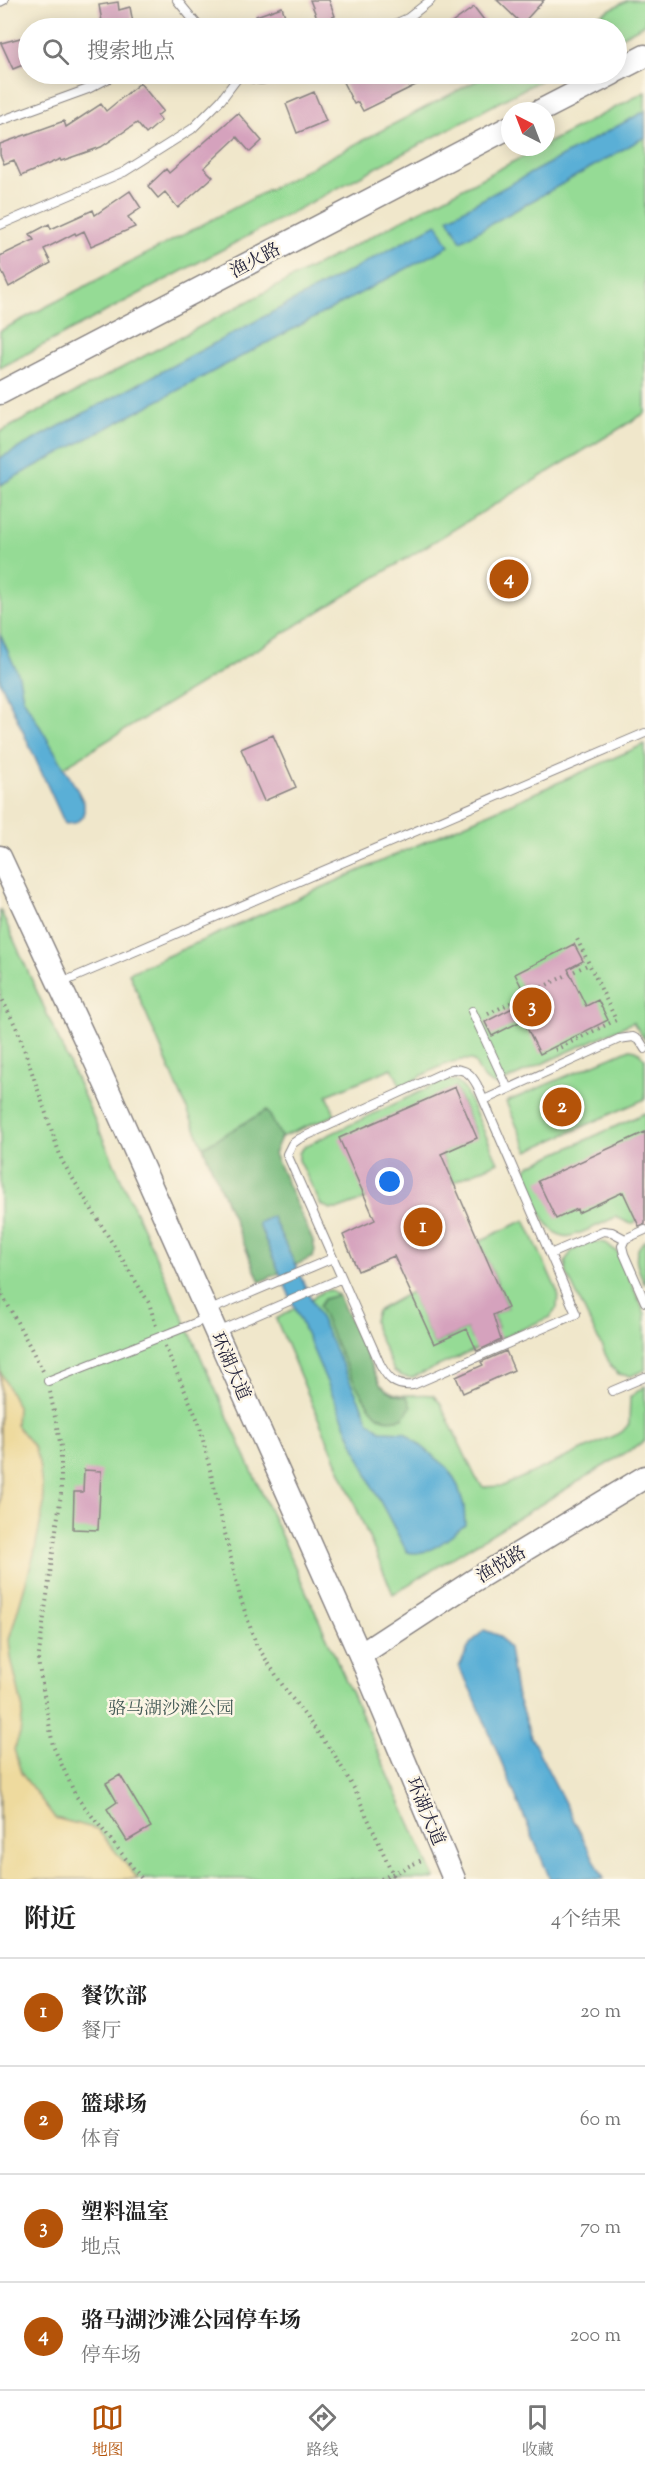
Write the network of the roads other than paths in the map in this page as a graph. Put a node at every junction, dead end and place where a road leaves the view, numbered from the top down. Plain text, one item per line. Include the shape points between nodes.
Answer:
1 (4, 0) edge
2 (177, 0) edge
3 (431, 0) edge
4 (0, 2) edge
5 (190, 18) edge
6 (408, 18) edge
7 (645, 56) edge
8 (627, 65) edge
9 (98, 84) edge
10 (232, 84) edge
11 (593, 84) edge
12 (555, 103) edge
13 (0, 121) edge
14 (501, 132) edge
15 (0, 225) edge
16 (0, 393) edge
17 (645, 734) edge
18 (0, 857) edge
19 (59, 984) junction
20 (472, 1011) dead end
21 (645, 1049) edge
22 (508, 1089) junction
23 (484, 1100) junction
24 (645, 1230) edge
25 (625, 1239) junction
26 (550, 1254) junction
27 (333, 1258) junction
28 (342, 1278) junction
29 (645, 1302) edge
30 (211, 1320) junction
31 (645, 1377) edge
32 (48, 1381) road end
33 (612, 1391) dead end
34 (645, 1477) edge
35 (360, 1655) junction
36 (454, 1879) edge

1 - 4 lane
2 - 5 lane
3 - 6 lane
7 - 8 main road
9 - 13 lane
10 - 15 lane via 192,129 124,172
11 - 12 main road
14 - 16 main road, 渔火路
17 - 19 lane
18 - 19 main road, 环湖大道
19 - 30 main road, 环湖大道
20 - 22 lane
21 - 22 lane via 633,1037 619,1039
22 - 23 lane
23 - 26 lane
23 - 27 lane via 470,1073 452,1069 292,1144 287,1154
24 - 25 lane
25 - 26 lane via 603,1231
25 - 29 lane via 624,1254
26 - 28 lane via 576,1314 413,1385 402,1386 386,1375
27 - 28 lane
27 - 30 lane
28 - 30 lane
30 - 32 lane
30 - 35 main road, 环湖大道
31 - 33 lane
34 - 35 main road, 渔悦路
35 - 36 main road, 环湖大道

